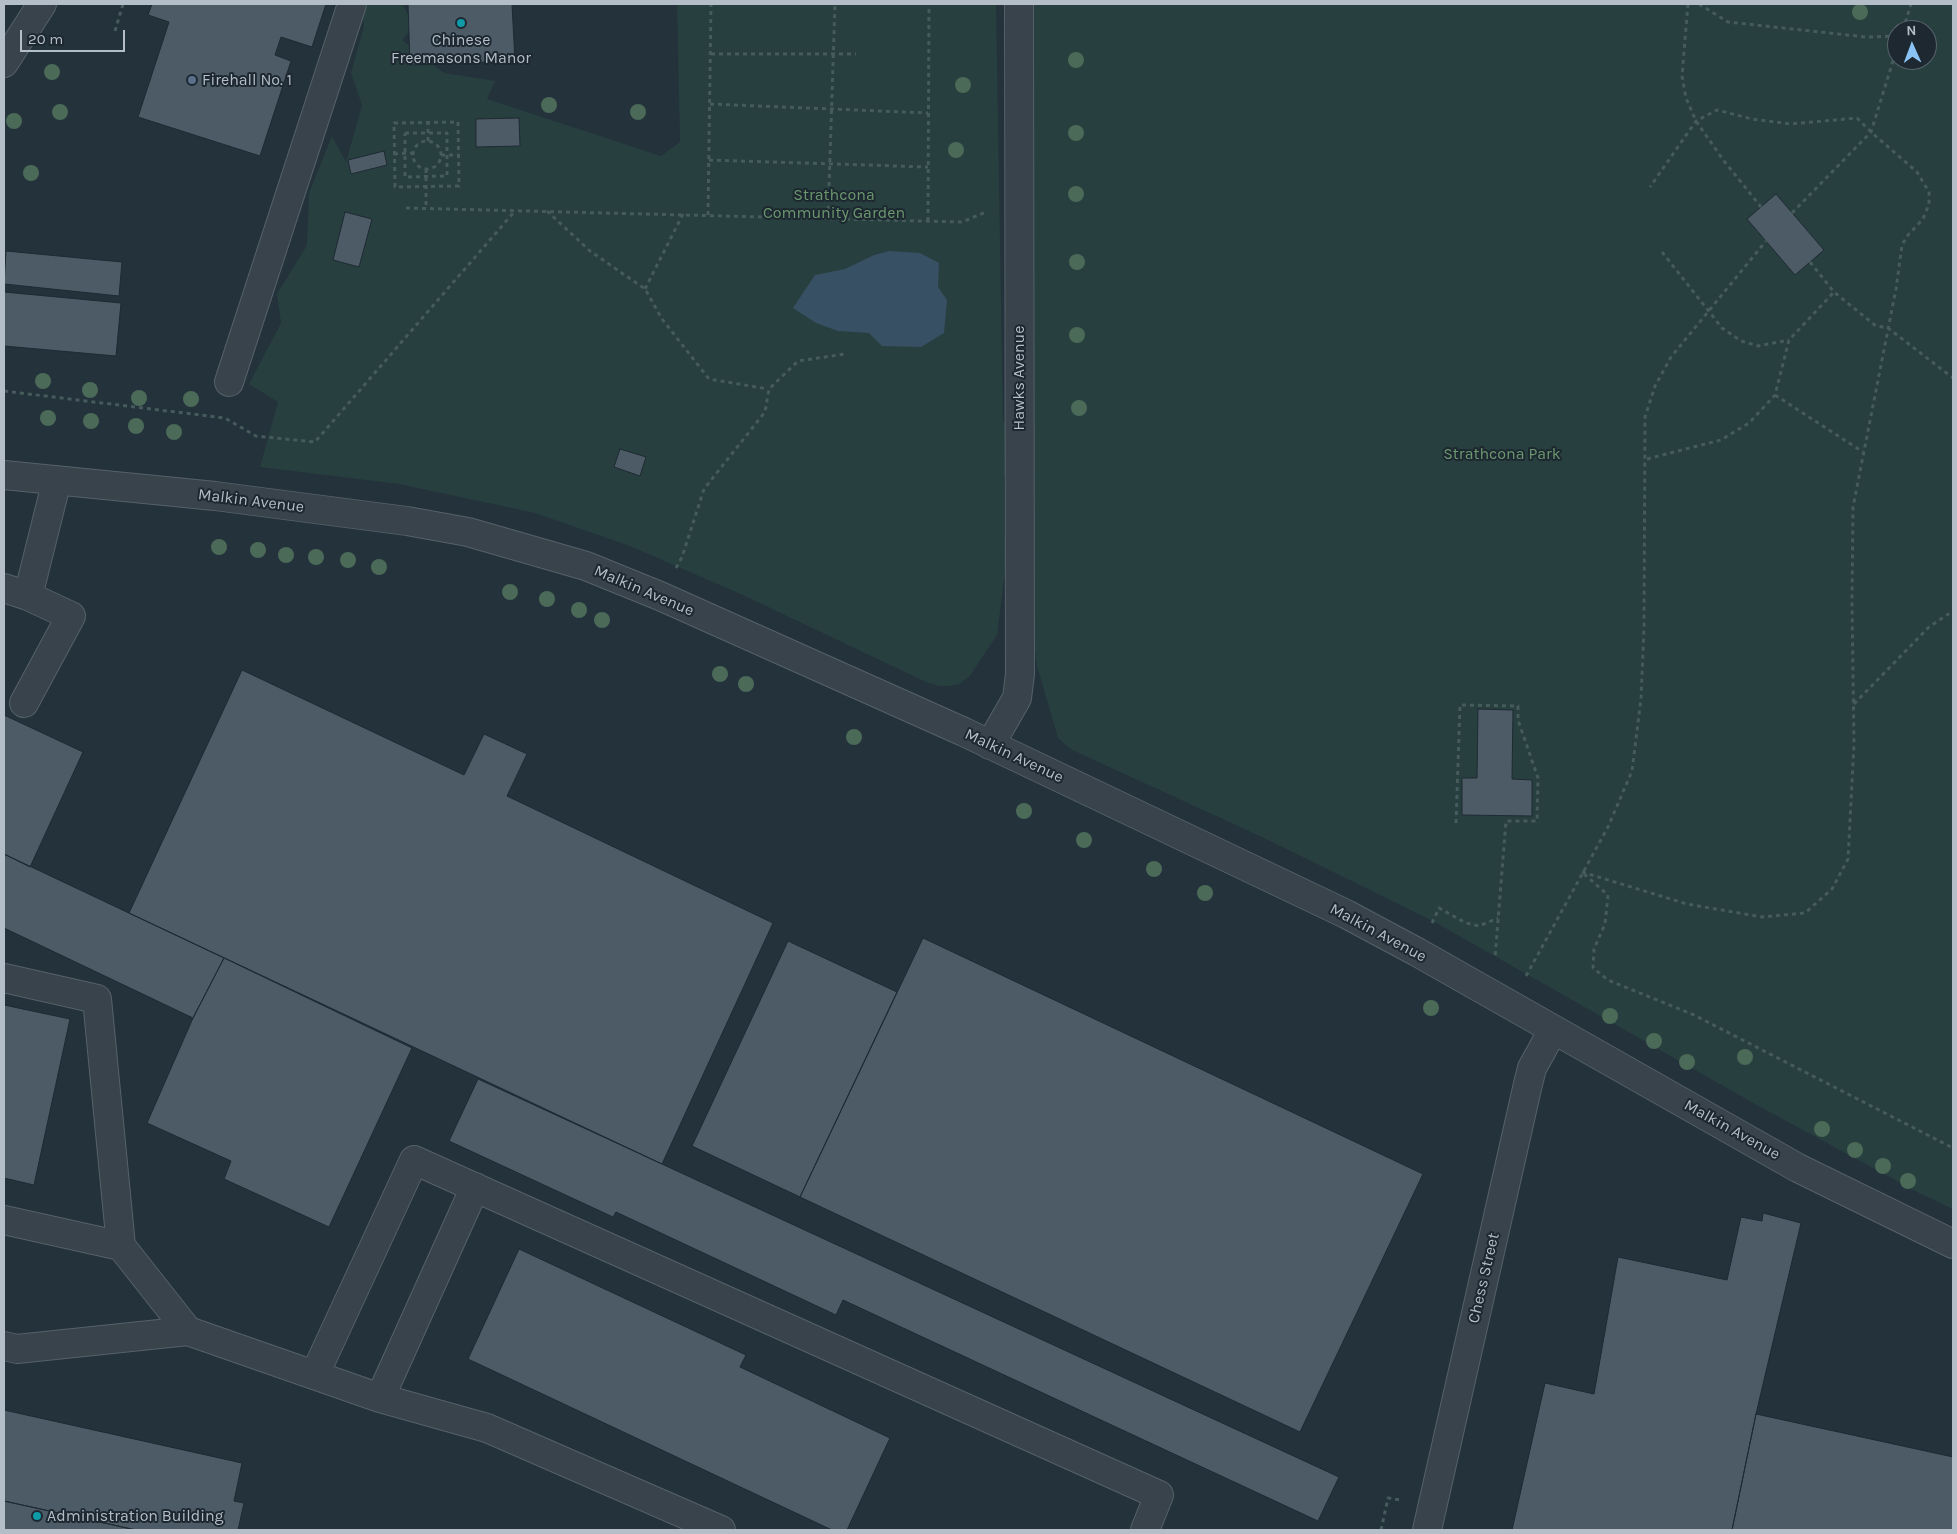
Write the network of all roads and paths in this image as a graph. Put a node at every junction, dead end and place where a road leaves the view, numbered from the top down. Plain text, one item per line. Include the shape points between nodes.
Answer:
1 (42, 4) edge
2 (124, 4) edge
3 (352, 4) edge
4 (712, 4) edge
5 (835, 4) edge
6 (929, 4) edge
7 (1019, 4) edge
8 (1688, 4) edge
9 (1699, 4) edge
10 (1911, 4) edge
11 (1906, 20) edge
12 (115, 30) dead end
13 (1887, 37) edge
14 (711, 54) junction
15 (833, 54) junction
16 (856, 54) dead end
17 (4, 64) edge
18 (1890, 70) edge
19 (710, 104) junction
20 (832, 110) junction
21 (928, 113) junction
22 (1696, 121) junction
23 (428, 123) junction
24 (1871, 132) junction
25 (428, 133) junction
26 (428, 141) junction
27 (394, 154) junction
28 (404, 154) junction
29 (413, 154) junction
30 (441, 155) junction
31 (447, 155) junction
32 (459, 155) junction
33 (709, 160) junction
34 (830, 164) junction
35 (928, 167) junction
36 (426, 169) junction
37 (426, 176) junction
38 (426, 187) junction
39 (1650, 187) dead end
40 (1019, 199) junction
41 (1762, 207) dead end
42 (406, 208) dead end
43 (426, 208) junction
44 (514, 211) junction
45 (546, 211) junction
46 (1792, 213) dead end
47 (683, 214) junction
48 (708, 215) junction
49 (828, 218) junction
50 (928, 221) junction
51 (1766, 241) dead end
52 (1662, 252) dead end
53 (1810, 262) dead end
54 (645, 289) junction
55 (1834, 292) junction
56 (1708, 312) junction
57 (1888, 328) junction
58 (1789, 340) junction
59 (845, 354) dead end
60 (1953, 378) edge
61 (229, 382) dead end
62 (769, 389) junction
63 (4, 391) edge
64 (1775, 395) junction
65 (1863, 452) junction
66 (1646, 459) junction
67 (4, 475) edge
68 (57, 480) junction
69 (16, 592) edge
70 (660, 596) junction
71 (1953, 611) edge
72 (24, 703) dead end
73 (1853, 705) junction
74 (990, 745) junction
75 (1456, 823) dead end
76 (1582, 872) junction
77 (1498, 918) junction
78 (1417, 952) junction
79 (4, 978) edge
80 (1480, 988) junction
81 (1511, 1006) junction
82 (1554, 1030) junction
83 (1953, 1148) edge
84 (475, 1187) junction
85 (4, 1220) edge
86 (1953, 1244) edge
87 (121, 1246) junction
88 (188, 1331) junction
89 (4, 1346) edge
90 (315, 1374) junction
91 (380, 1398) junction
92 (721, 1530) edge
93 (1145, 1530) edge
94 (1427, 1530) edge

1 - 17 street
2 - 12 path
3 - 61 street
4 - 14 path
5 - 15 path
6 - 21 path
7 - 40 street, Hawks Avenue
8 - 22 path via 1682,76 1686,98
9 - 13 path via 1728,22 1866,38
10 - 11 path
14 - 15 path
14 - 19 path
15 - 16 path
15 - 20 path
18 - 24 path
19 - 20 path
19 - 33 path
20 - 21 path
20 - 34 path
21 - 35 path
22 - 24 path via 1717,110 1790,124 1858,118
22 - 39 path
22 - 41 path
23 - 25 path
23 - 27 path via 394,123
23 - 32 path via 458,122
24 - 46 path
24 - 57 path via 1917,172 1929,192 1923,219 1902,245
25 - 26 path
25 - 28 path via 405,133
25 - 31 path via 447,133
26 - 29 path via 417,144
26 - 30 path via 437,145
27 - 28 path
27 - 38 path via 394,187
28 - 29 path
28 - 37 path via 405,177
29 - 36 path via 416,164
30 - 31 path
30 - 36 path via 436,165
31 - 32 path
31 - 37 path via 447,176
32 - 38 path via 459,186
33 - 34 path
33 - 48 path
34 - 35 path
34 - 49 path
35 - 50 path
36 - 37 path
37 - 38 path
38 - 43 path
40 - 50 path via 962,222
40 - 74 street, Hawks Avenue via 1020,674 1017,698
42 - 43 path
43 - 44 path
44 - 45 path
44 - 63 path via 315,442 256,436 225,418
45 - 47 path
45 - 54 path via 590,251
47 - 48 path
47 - 54 path
48 - 49 path
49 - 50 path
51 - 56 path
52 - 56 path
53 - 55 path
54 - 62 path via 662,319 709,379
55 - 57 path via 1876,326
55 - 58 path
56 - 58 path via 1722,328 1741,341 1758,346
56 - 66 path via 1671,357 1655,386 1645,417
57 - 60 path
57 - 65 path
58 - 64 path
59 - 62 path via 798,361
62 - 70 path via 765,412 704,489 682,557
64 - 65 path
64 - 66 path via 1749,423 1721,440
65 - 73 path via 1853,507
66 - 76 path via 1642,690 1632,771 1608,827
67 - 68 street, Malkin Avenue
68 - 69 street
68 - 70 street, Malkin Avenue via 215,496 455,530 586,566
69 - 72 street via 71,616
70 - 74 street, Malkin Avenue
71 - 73 path via 1929,627
73 - 76 path via 1852,814 1848,859 1832,889 1805,913 1762,918 1687,904
74 - 78 street, Malkin Avenue via 1346,914
75 - 77 path via 1460,705 1518,706 1518,720 1538,778 1537,821 1506,821
76 - 81 path
76 - 83 path via 1608,895 1605,924 1594,949 1593,968 1608,980 1694,1015
77 - 78 path via 1480,926 1466,923 1439,908
77 - 80 path via 1496,956
78 - 80 street, Malkin Avenue
79 - 87 street via 97,999
80 - 81 street, Malkin Avenue
81 - 82 street, Malkin Avenue
82 - 86 street, Malkin Avenue via 1798,1168
82 - 94 street, Chess Street via 1532,1068
84 - 90 street via 414,1160
84 - 91 street
84 - 93 street via 1158,1495
85 - 87 street
87 - 88 street
88 - 89 street via 17,1349
88 - 90 street
90 - 91 street
91 - 92 street via 487,1428

